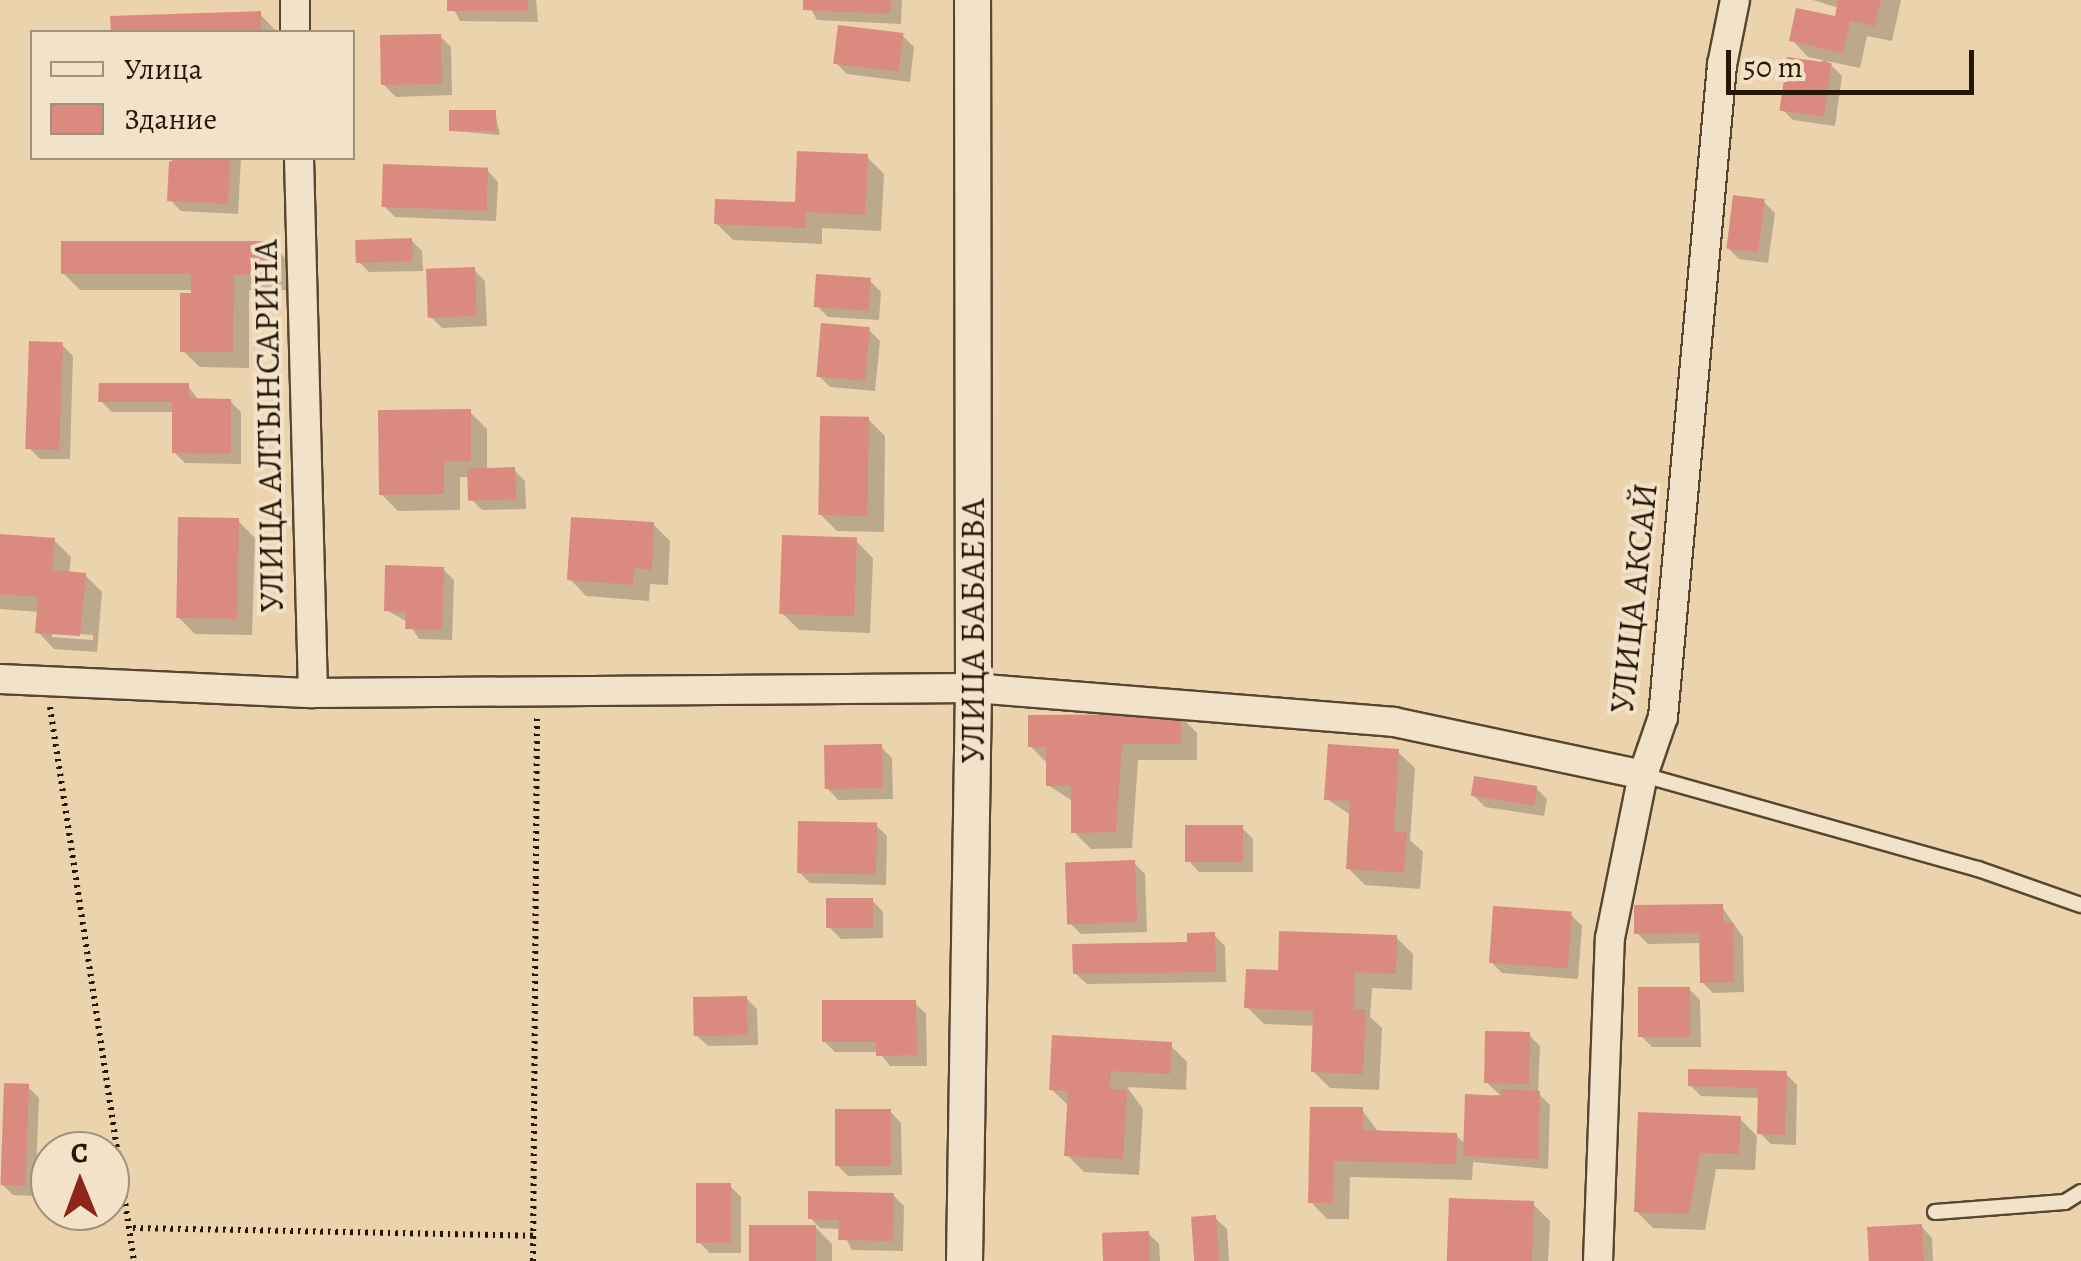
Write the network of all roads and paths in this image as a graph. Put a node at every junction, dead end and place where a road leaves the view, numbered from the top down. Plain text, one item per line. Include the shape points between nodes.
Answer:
1 (294, 0) edge
2 (972, 0) edge
3 (1735, 0) edge
4 (296, 30) edge
5 (299, 160) edge
6 (0, 679) edge
7 (46, 681) junction
8 (973, 688) junction
9 (537, 691) junction
10 (312, 693) junction
11 (1643, 775) junction
12 (2080, 908) edge
13 (2081, 1192) edge
14 (1935, 1212) dead end
15 (133, 1228) junction
16 (533, 1236) junction
17 (134, 1261) edge
18 (533, 1261) edge
19 (964, 1261) edge
20 (1598, 1261) edge

1 - 4 street
2 - 8 street, УЛИЦА БАБАЕВА
3 - 11 street, УЛИЦА АКСАЙ via 1722,65 1663,717
5 - 10 street, УЛИЦА АЛТЫНСАРИНА
6 - 7 street
7 - 10 street
7 - 15 path
8 - 9 street
8 - 11 street via 1394,722
8 - 19 street, УЛИЦА БАБАЕВА
9 - 10 street
9 - 16 path
11 - 12 lane via 1978,869
11 - 20 street, УЛИЦА АКСАЙ via 1610,938
13 - 14 lane via 2065,1202
15 - 16 path
15 - 17 path
16 - 18 path

